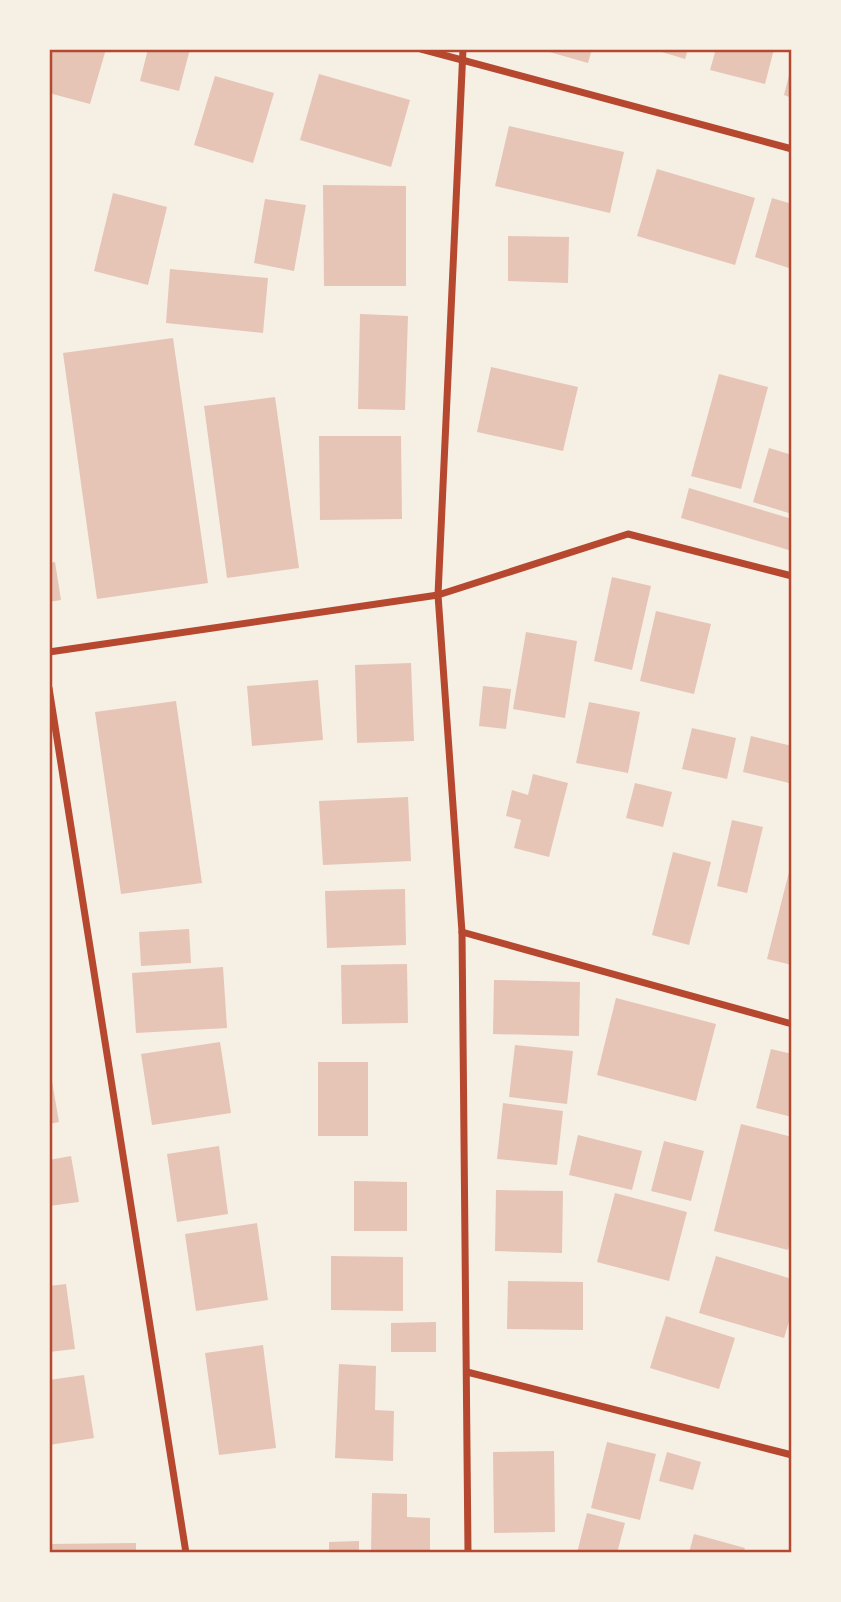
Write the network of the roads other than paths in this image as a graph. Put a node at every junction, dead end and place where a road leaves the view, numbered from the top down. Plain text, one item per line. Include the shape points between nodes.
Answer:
1 (421, 49) edge
2 (463, 49) edge
3 (463, 60) junction
4 (792, 149) edge
5 (792, 576) edge
6 (438, 595) junction
7 (49, 652) edge
8 (49, 688) edge
9 (462, 932) junction
10 (792, 1024) edge
11 (467, 1372) junction
12 (792, 1455) edge
13 (186, 1553) edge
14 (468, 1553) edge

1 - 3 street
2 - 3 street
3 - 4 street
3 - 6 street
5 - 6 street via 628,534
6 - 7 street
6 - 9 street
8 - 13 street
9 - 10 street
9 - 11 street
11 - 12 street
11 - 14 street

